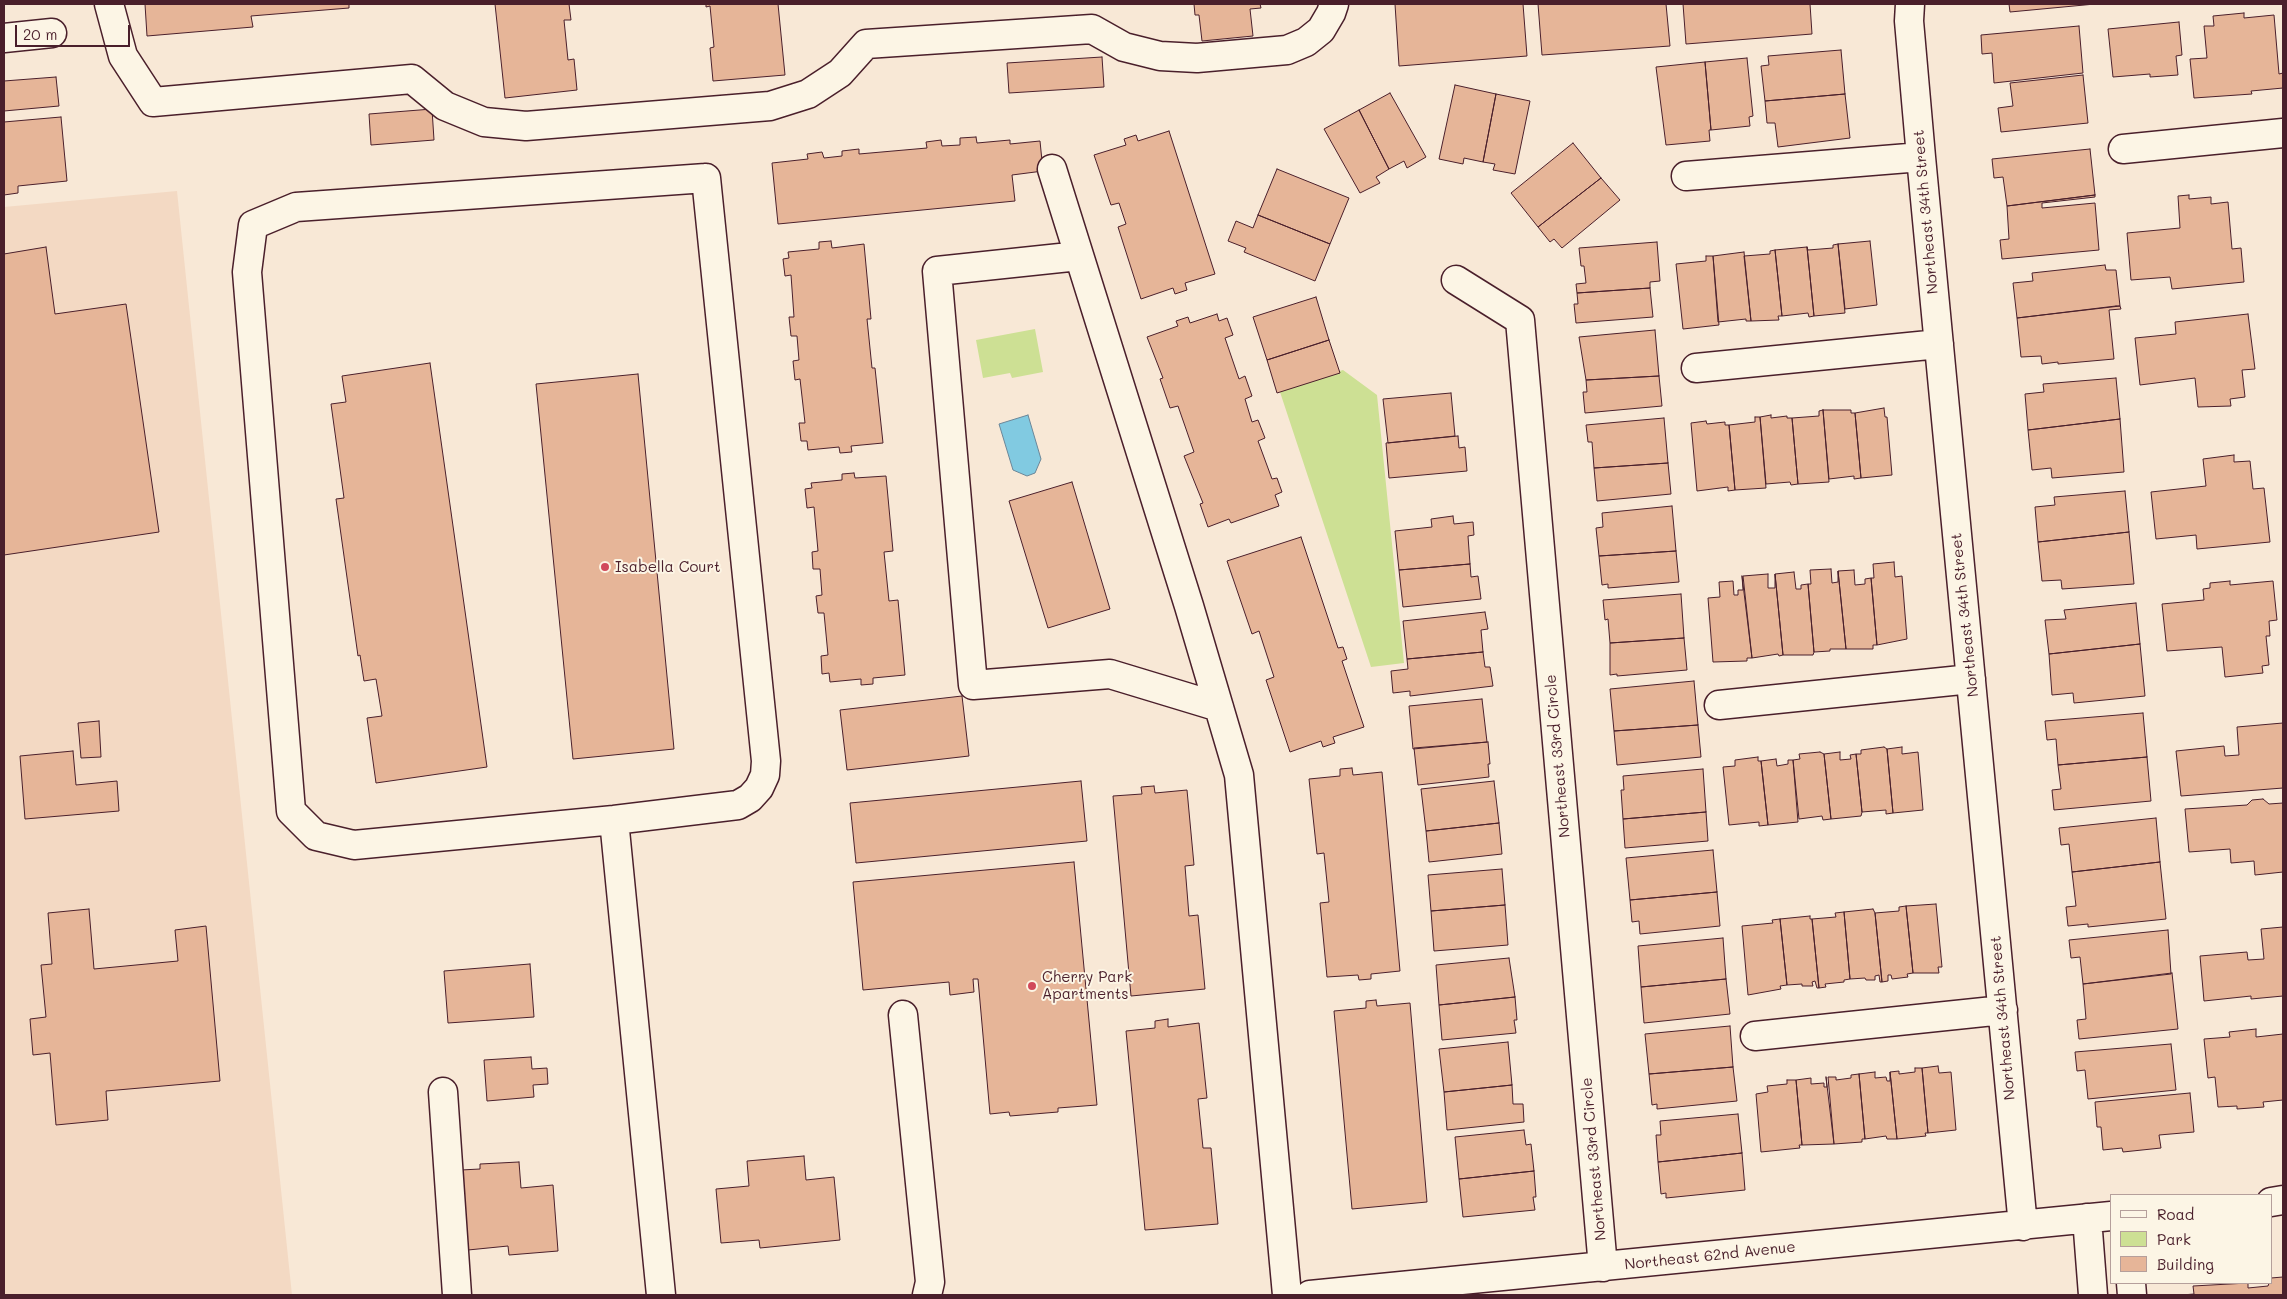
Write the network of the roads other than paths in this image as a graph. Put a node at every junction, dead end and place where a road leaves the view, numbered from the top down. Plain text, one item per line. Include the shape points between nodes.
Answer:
1 (109, 4) edge
2 (1334, 4) edge
3 (1910, 4) edge
4 (52, 33) dead end
5 (4, 38) edge
6 (2283, 133) edge
7 (2123, 149) dead end
8 (1921, 157) junction
9 (1052, 169) dead end
10 (1686, 176) dead end
11 (1080, 256) junction
12 (1456, 280) dead end
13 (1939, 344) junction
14 (1696, 368) dead end
15 (1971, 679) junction
16 (1719, 705) dead end
17 (1219, 707) junction
18 (614, 820) junction
19 (2003, 1010) junction
20 (903, 1015) dead end
21 (1755, 1036) dead end
22 (443, 1092) dead end
23 (2099, 1217) edge
24 (2023, 1226) junction
25 (1603, 1267) junction
26 (457, 1295) edge
27 (661, 1295) edge
28 (928, 1295) edge
29 (1287, 1295) edge
30 (1310, 1295) edge
31 (2093, 1295) edge

1 - 2 street via 124,56 153,102 412,79 445,106 484,122 526,126 770,106 808,94 840,73 866,44 1092,29 1124,47 1160,56 1197,58 1287,50 1306,42 1320,30
3 - 8 street, Northeast 34th Street via 1908,21
4 - 5 street
6 - 7 street
8 - 10 street
8 - 13 street, Northeast 34th Street
9 - 11 street
11 - 17 street
11 - 17 street via 937,271 973,685 1110,674
12 - 25 street, Northeast 33rd Circle via 1520,320
13 - 14 street
13 - 15 street, Northeast 34th Street
15 - 16 street
15 - 19 street, Northeast 34th Street
17 - 29 street via 1239,775
18 - 18 street via 738,805 760,788 765,775 706,178 296,207 253,225 247,272 291,811 316,836 354,845
18 - 27 street
19 - 21 street
19 - 24 street, Northeast 34th Street
20 - 28 street via 930,1282
22 - 26 street
23 - 24 street, Northeast 62nd Avenue
23 - 31 street
24 - 25 street, Northeast 62nd Avenue
25 - 30 street, Northeast 62nd Avenue

